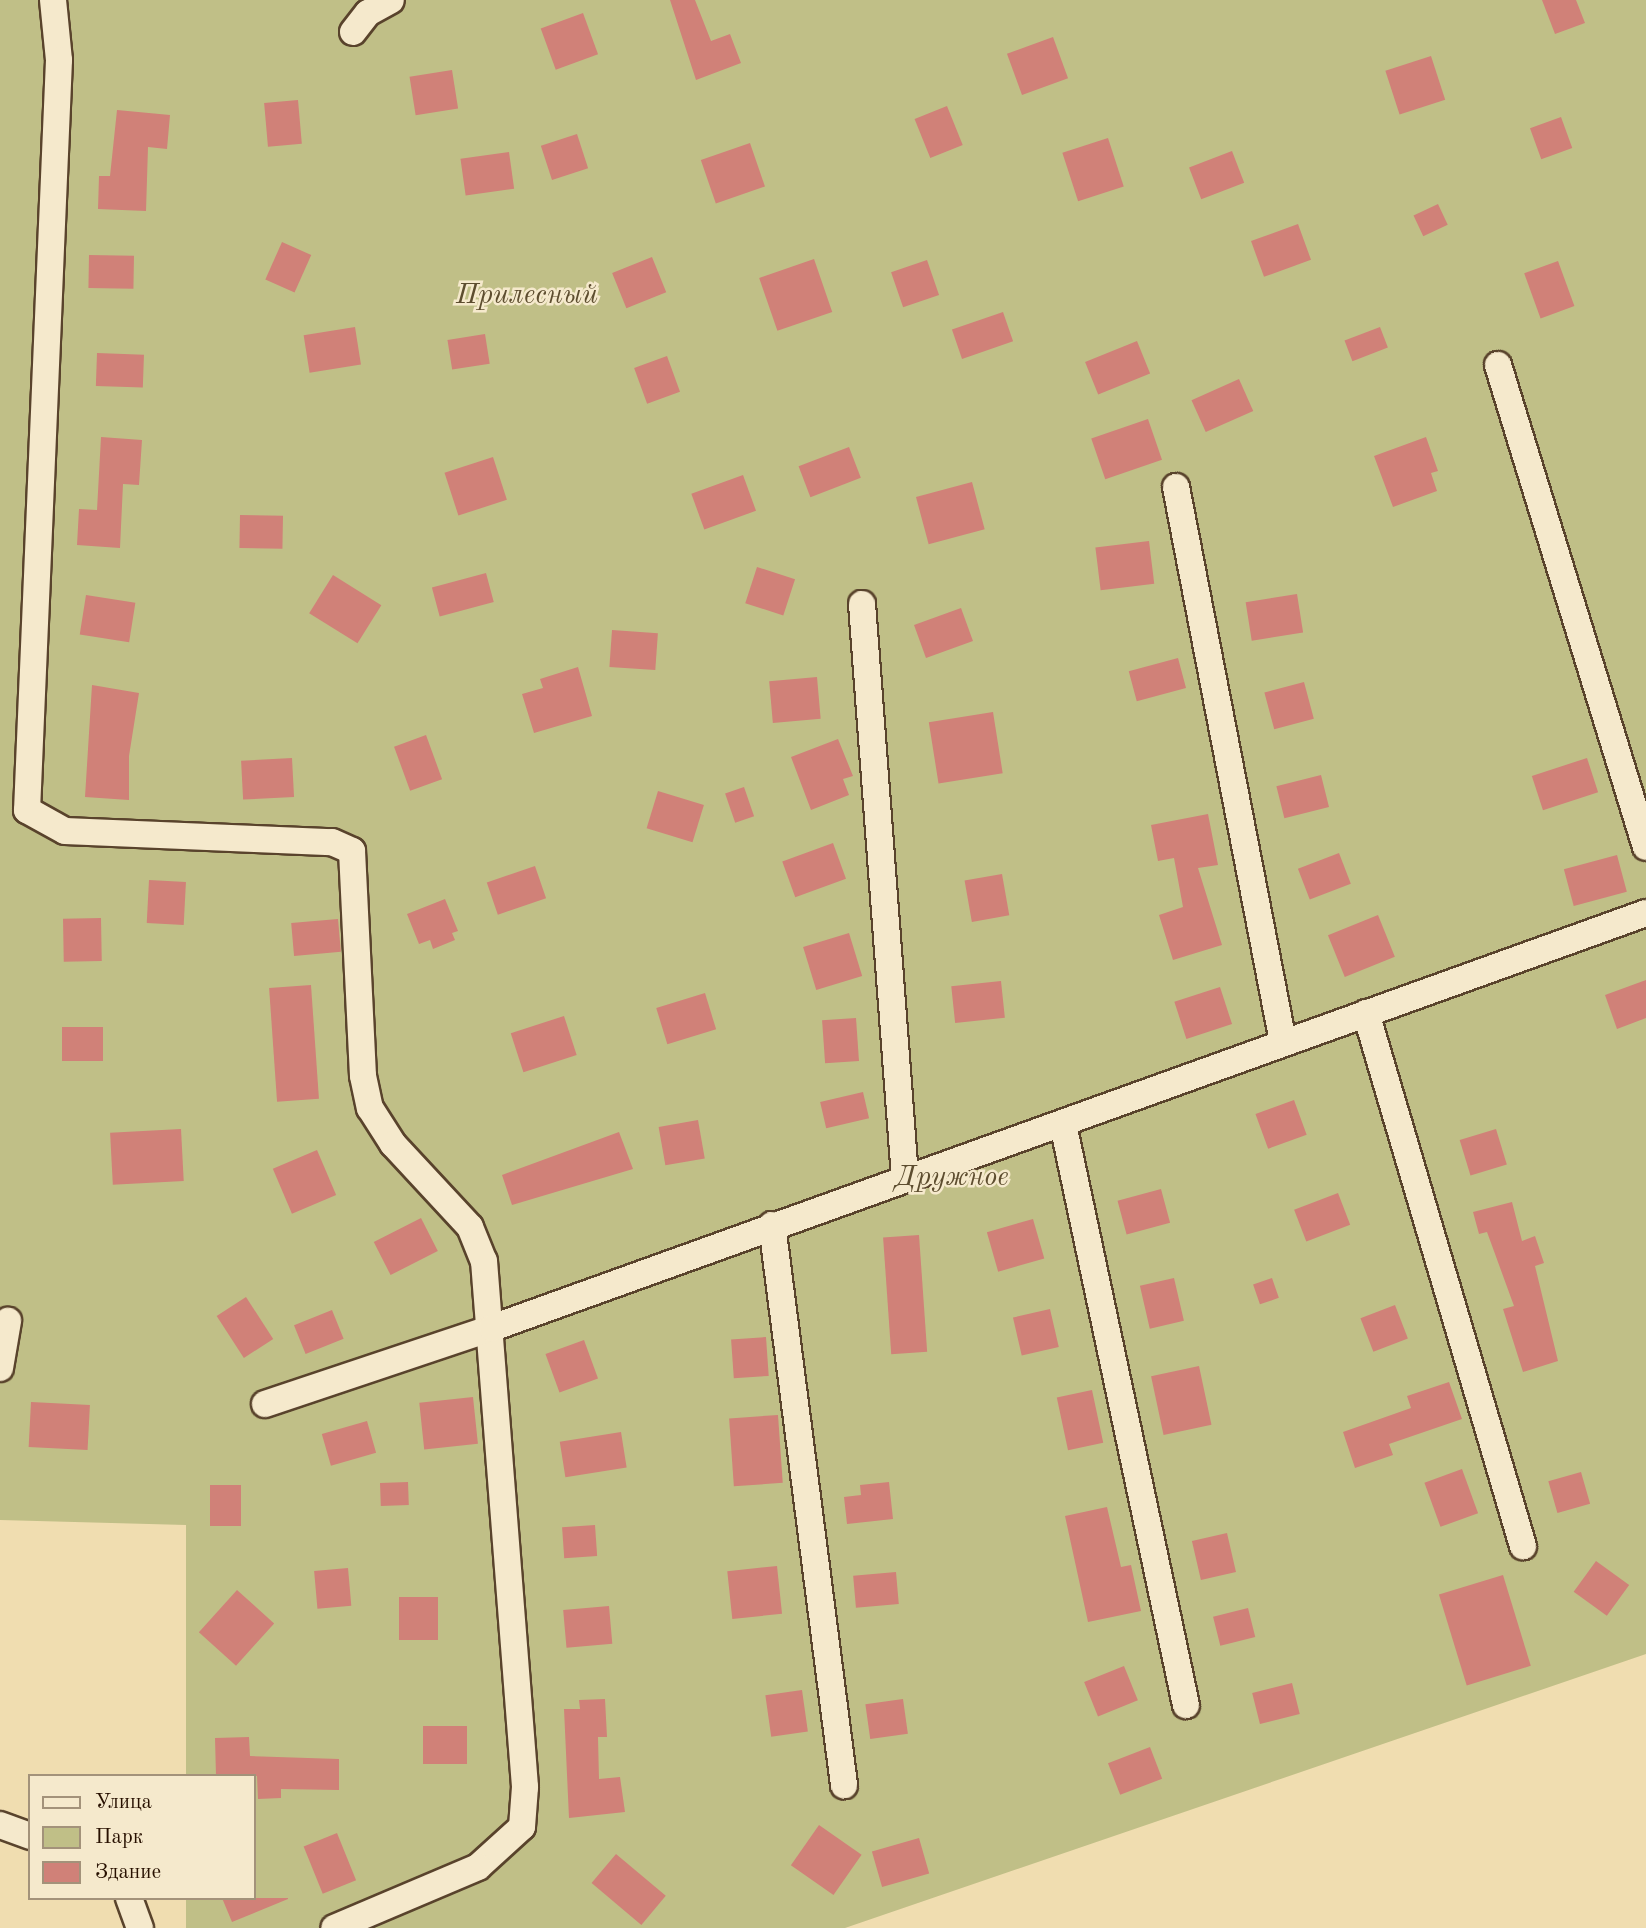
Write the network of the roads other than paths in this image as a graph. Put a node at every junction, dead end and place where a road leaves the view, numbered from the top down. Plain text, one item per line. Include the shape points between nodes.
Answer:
1 (53, 0) edge
2 (394, 1) edge
3 (353, 32) dead end
4 (1498, 365) dead end
5 (1176, 487) dead end
6 (862, 604) dead end
7 (1646, 847) edge
8 (1646, 913) edge
9 (1366, 1013) junction
10 (1283, 1042) junction
11 (1063, 1124) junction
12 (905, 1177) junction
13 (772, 1225) junction
14 (8, 1321) dead end
15 (492, 1328) junction
16 (0, 1368) edge
17 (265, 1404) dead end
18 (1523, 1546) dead end
19 (1186, 1705) dead end
20 (844, 1785) dead end
21 (0, 1825) edge
22 (28, 1835) edge
23 (131, 1900) edge
24 (140, 1928) edge
25 (334, 1928) edge

1 - 15 street via 59,60 27,810 65,831 332,842 352,851 363,1076 370,1108 393,1144 470,1227 484,1261
2 - 3 street via 368,13
4 - 7 street
5 - 10 street
6 - 12 street
8 - 9 street
9 - 10 street
9 - 18 street
10 - 11 street
11 - 12 street
11 - 19 street
12 - 13 street
13 - 15 street
13 - 20 street
14 - 16 street
15 - 17 street
15 - 25 street via 525,1787 522,1827 478,1867
21 - 22 street
23 - 24 street

